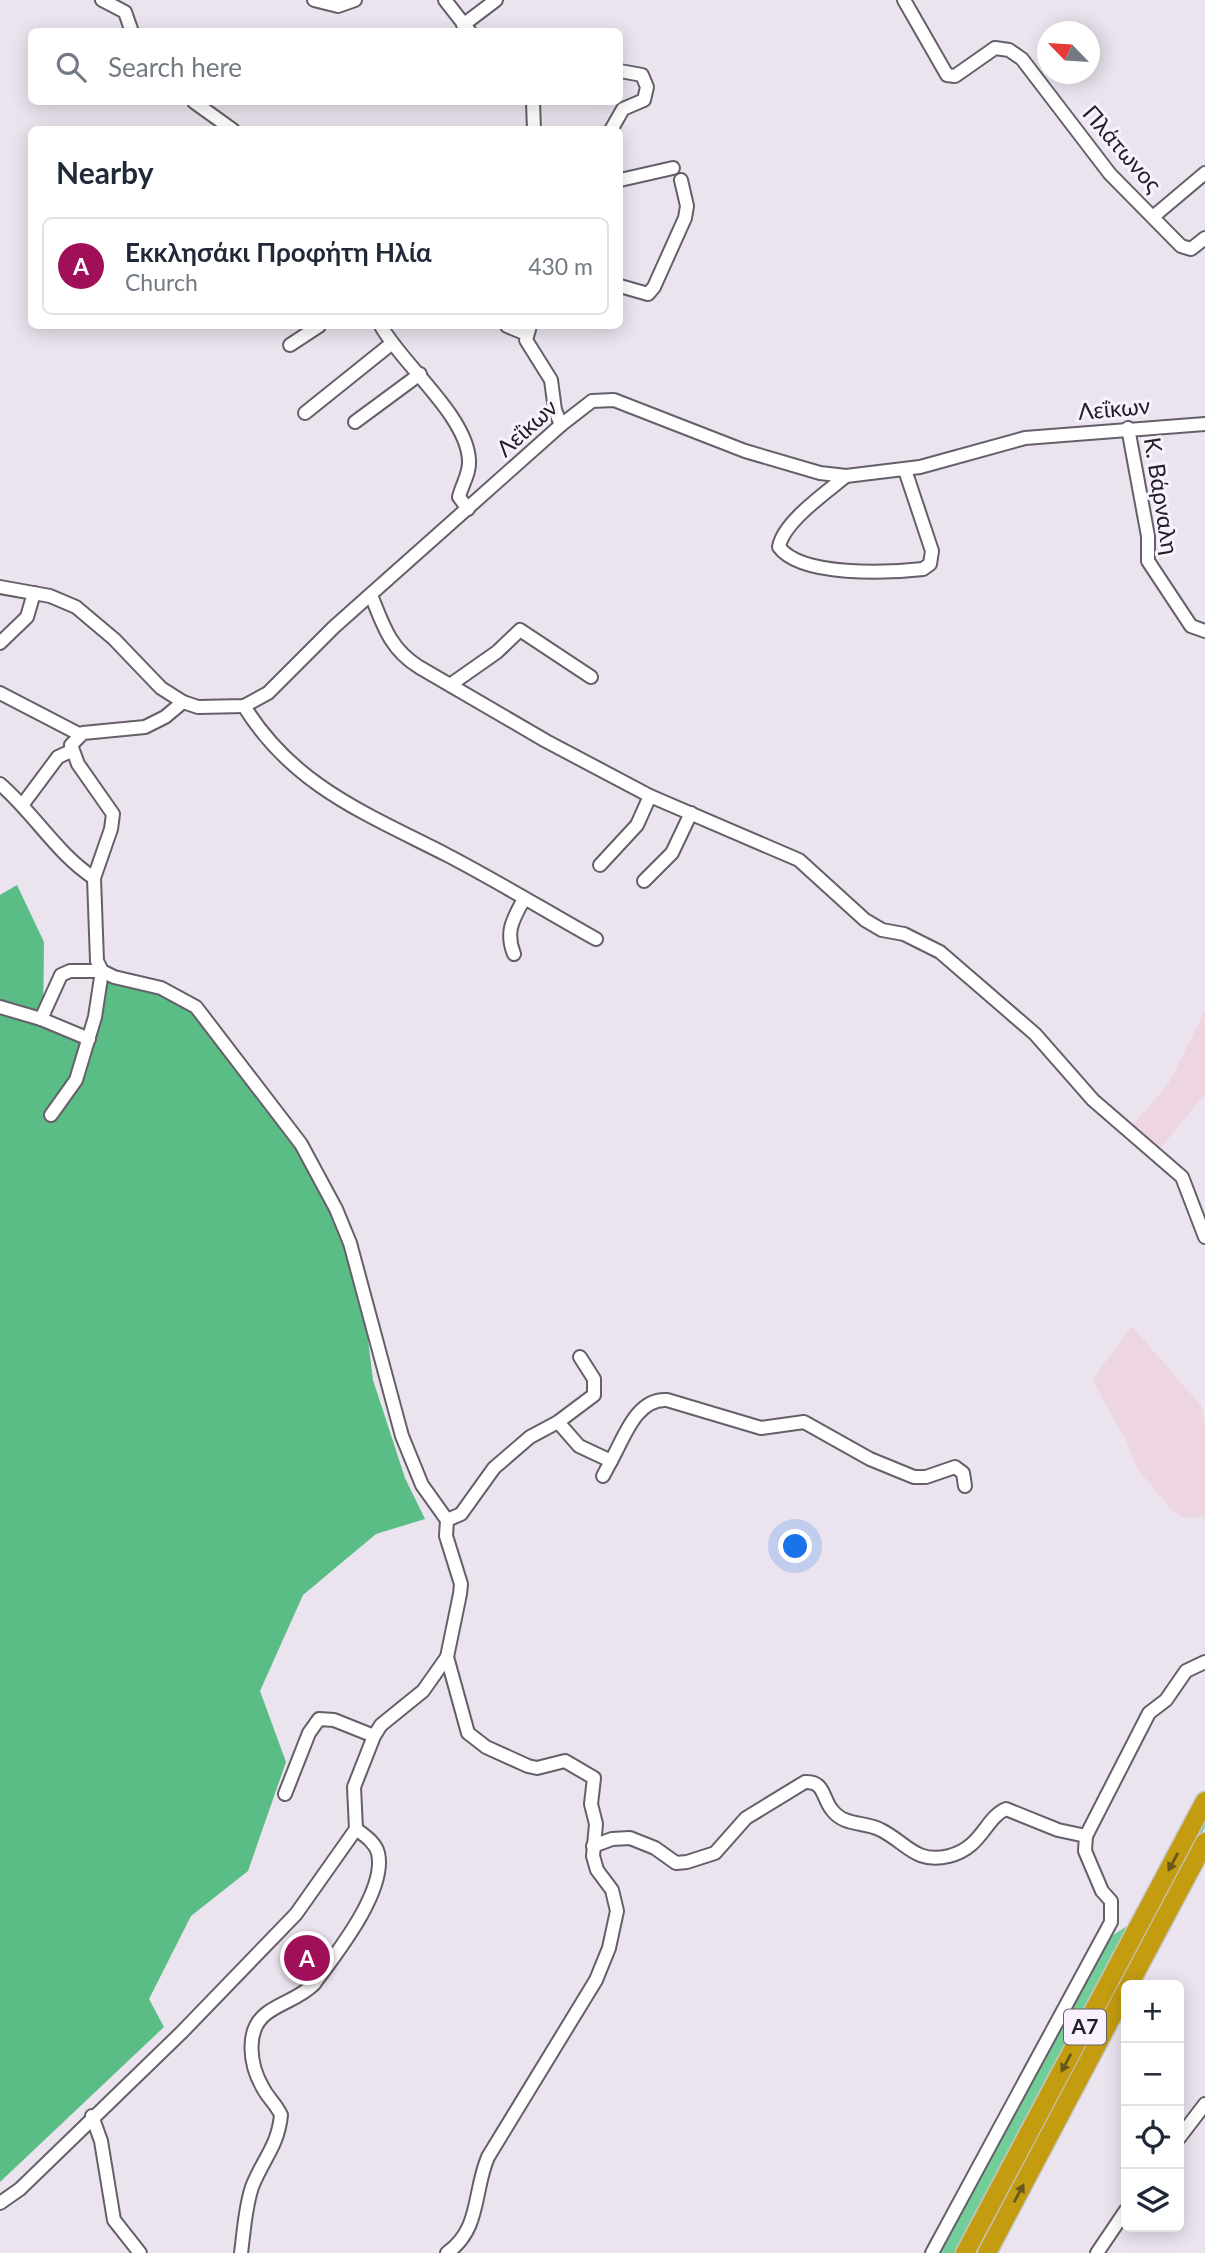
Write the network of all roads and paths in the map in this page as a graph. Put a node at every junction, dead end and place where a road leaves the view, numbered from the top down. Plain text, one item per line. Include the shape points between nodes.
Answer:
1 (102, 0) edge
2 (314, 0) edge
3 (355, 0) edge
4 (444, 0) edge
5 (496, 0) edge
6 (904, 0) edge
7 (131, 28) edge
8 (466, 28) edge
9 (623, 72) edge
10 (198, 105) edge
11 (533, 105) edge
12 (227, 126) edge
13 (534, 126) edge
14 (613, 126) edge
15 (673, 168) dead end
16 (1205, 173) edge
17 (623, 179) edge
18 (681, 180) dead end
19 (1153, 216) junction
20 (1205, 238) edge
21 (623, 287) edge
22 (314, 329) edge
23 (383, 329) edge
24 (528, 330) edge
25 (391, 344) junction
26 (290, 345) dead end
27 (420, 374) junction
28 (305, 413) dead end
29 (355, 422) dead end
30 (1205, 422) edge
31 (561, 425) junction
32 (1128, 428) junction
33 (905, 470) junction
34 (846, 476) junction
35 (468, 509) junction
36 (0, 587) edge
37 (34, 593) junction
38 (371, 595) junction
39 (1205, 631) edge
40 (0, 643) edge
41 (591, 677) dead end
42 (450, 685) junction
43 (0, 693) edge
44 (183, 702) junction
45 (244, 706) junction
46 (79, 734) junction
47 (71, 751) junction
48 (0, 785) edge
49 (650, 796) junction
50 (23, 804) junction
51 (691, 813) junction
52 (600, 864) dead end
53 (94, 878) junction
54 (644, 881) dead end
55 (524, 899) junction
56 (596, 939) dead end
57 (514, 954) dead end
58 (102, 971) junction
59 (0, 1007) edge
60 (41, 1019) junction
61 (89, 1040) junction
62 (51, 1115) dead end
63 (1205, 1237) edge
64 (580, 1357) dead end
65 (558, 1422) junction
66 (611, 1461) junction
67 (603, 1476) dead end
68 (965, 1486) dead end
69 (447, 1520) junction
70 (447, 1657) junction
71 (1205, 1662) edge
72 (374, 1736) junction
73 (285, 1794) dead end
74 (1205, 1801) edge
75 (356, 1829) junction
76 (1086, 1836) junction
77 (1205, 1842) edge
78 (593, 1846) junction
79 (1132, 1980) edge
80 (1121, 1999) edge
81 (1205, 2104) edge
82 (92, 2116) junction
83 (1184, 2131) edge
84 (0, 2203) edge
85 (1121, 2217) edge
86 (140, 2253) edge
87 (241, 2253) edge
88 (447, 2253) edge
89 (932, 2253) edge
90 (965, 2253) edge
91 (987, 2253) edge
92 (1097, 2253) edge

1 - 7 street via 125,12
2 - 3 street via 338,6
4 - 8 street
5 - 8 street
6 - 19 street, Πλάτωνος via 947,75 955,76 995,48 1022,59 1110,174
9 - 14 street via 642,75 647,87 644,100 623,109
10 - 12 street
11 - 13 street
15 - 17 street
16 - 19 street
18 - 21 street via 685,218 654,287 639,294
19 - 20 street, Πλάτωνος via 1186,249
22 - 26 street
23 - 25 street
24 - 31 street via 529,346 551,380
25 - 27 street
25 - 28 street
27 - 29 street
27 - 35 street via 465,442 469,465 459,497
30 - 32 street, Λεΐκων
31 - 34 street, Λεΐκων via 589,403 614,400 745,451
31 - 35 street, Λεΐκων
32 - 33 street, Λεΐκων via 1014,440
32 - 39 street, Κ. Βάρναλη via 1148,536 1148,561 1191,626
33 - 34 street, Λεΐκων
33 - 34 street via 931,548 930,564 923,569 827,569 784,554 779,547 783,534
35 - 38 street, Λεΐκων
36 - 37 street
37 - 40 street via 27,617
37 - 44 street via 76,607 161,688
38 - 42 street via 397,651
38 - 45 street, Λεΐκων via 268,693
41 - 42 street via 520,630
42 - 49 street
43 - 46 street
44 - 45 street via 198,707
44 - 46 street via 145,727
45 - 55 street via 281,756 307,778
46 - 47 street
47 - 50 street via 58,757
47 - 53 street via 113,814
48 - 50 street
49 - 51 street
49 - 52 street via 637,825
50 - 53 street via 72,862
51 - 54 street via 672,853
51 - 63 street via 799,860 865,920 940,952 1035,1034 1093,1100 1182,1177
53 - 58 street via 96,955
55 - 56 street
55 - 57 street via 510,924 508,940
58 - 60 street via 61,975
58 - 61 street
58 - 69 street via 130,983 166,989 197,1007 295,1133 344,1226 402,1436 422,1485
59 - 60 street
60 - 61 street
61 - 62 street via 76,1080
64 - 65 street via 594,1378 594,1395
65 - 66 street via 579,1446
65 - 69 street via 530,1437 494,1468 461,1514
66 - 67 street
66 - 68 street via 645,1405 654,1400 761,1428 804,1422 870,1459 914,1477 926,1478 955,1467 963,1473
69 - 70 street via 449,1547 461,1584
70 - 72 street via 423,1691
70 - 78 street via 464,1726 474,1739 528,1766 565,1760 594,1777
71 - 76 street via 1186,1671 1167,1700 1149,1713
72 - 73 street via 319,1718
72 - 75 street via 354,1787
74 -> 90 highway, Α7
75 - 82 street via 296,1914 182,2032
75 - 87 street via 377,1851 379,1867 362,1913 304,1994 266,2013 253,2030 259,2081 281,2115 275,2147 248,2202
76 - 78 street via 1006,1809 969,1847 934,1858 906,1850 880,1829 844,1819 832,1810 821,1786 805,1782 746,1818 715,1853 687,1862 676,1863 630,1838
76 - 89 street via 1085,1851 1113,1908 1111,1922
77 - 79 highway, Α7
78 - 88 street via 597,1870 615,1900 605,1962 575,2019 488,2157 469,2231
91 -> 80 highway, Α7
81 - 83 street
82 - 84 street via 20,2189
82 - 86 street via 101,2140 114,2221
85 - 92 street

